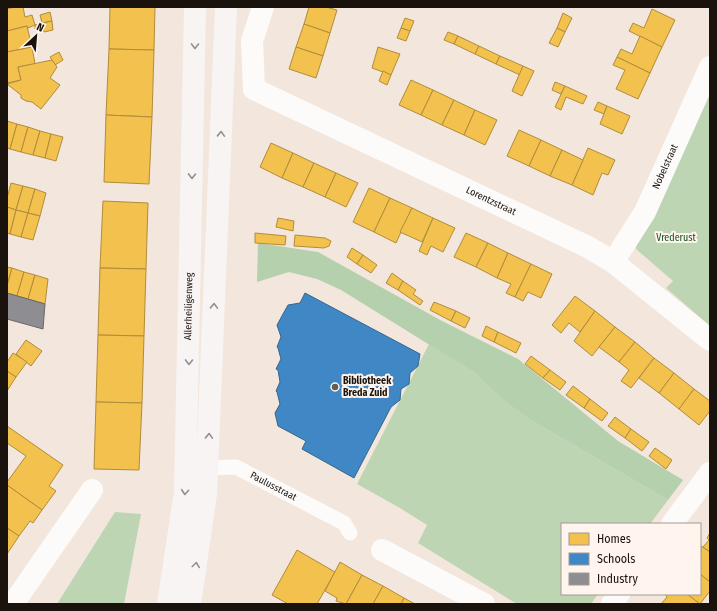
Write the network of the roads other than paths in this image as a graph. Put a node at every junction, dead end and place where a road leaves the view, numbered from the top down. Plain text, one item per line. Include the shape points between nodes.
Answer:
1 (195, 7) edge
2 (226, 7) edge
3 (263, 7) edge
4 (710, 68) edge
5 (613, 262) junction
6 (710, 340) edge
7 (197, 468) junction
8 (710, 474) edge
9 (92, 490) dead end
10 (673, 523) edge
11 (350, 533) dead end
12 (382, 550) dead end
13 (618, 595) edge
14 (12, 604) edge
15 (168, 604) edge
16 (190, 604) edge
17 (484, 604) edge
18 (612, 604) edge

1 -> 7 main road, Allerheiligenweg
7 -> 2 main road, Allerheiligenweg
3 - 5 street, Lorentzstraat via 252,41 254,89 588,247
4 - 5 street, Nobelstraat via 645,212
5 - 6 street, Lorentzstraat
7 - 11 lane, Paulusstraat via 236,467 344,523
7 -> 15 main road, Allerheiligenweg via 185,492
16 -> 7 main road, Allerheiligenweg via 206,494
8 - 10 street
9 - 14 street
12 - 17 street
13 - 18 street

